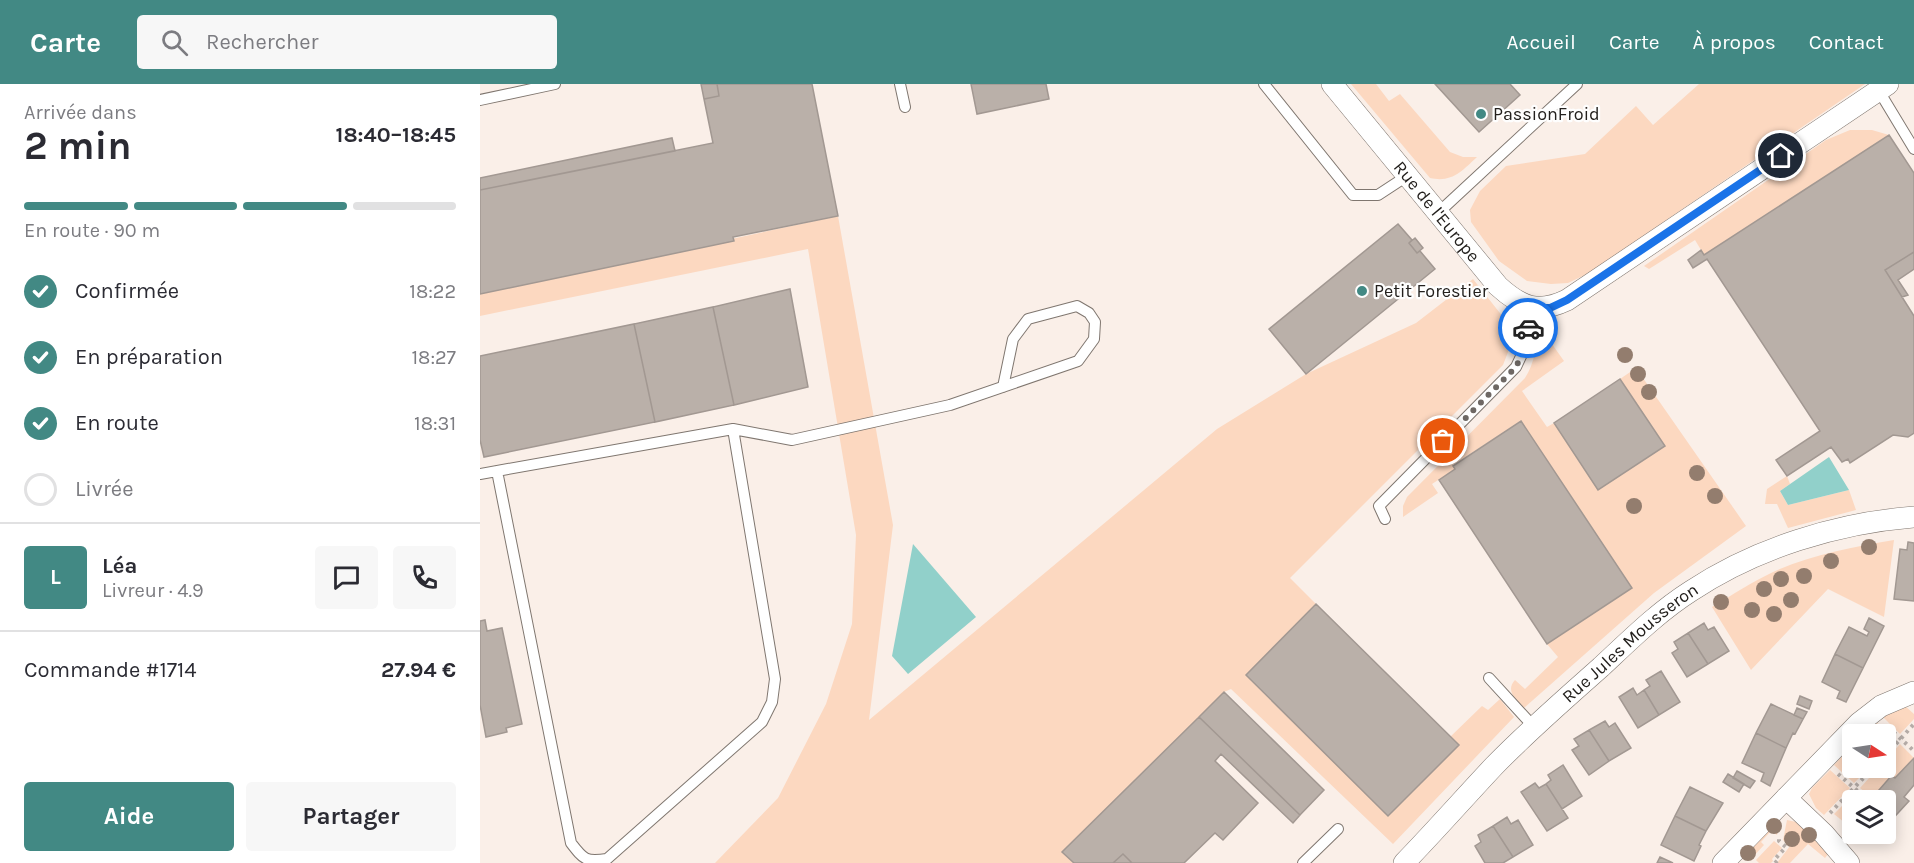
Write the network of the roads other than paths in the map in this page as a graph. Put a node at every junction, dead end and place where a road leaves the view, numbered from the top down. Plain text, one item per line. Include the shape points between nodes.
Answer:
1 (555, 84) edge
2 (900, 84) edge
3 (1264, 84) edge
4 (1332, 84) edge
5 (1577, 84) edge
6 (1883, 87) edge
7 (480, 100) edge
8 (905, 107) dead end
9 (1914, 148) edge
10 (1407, 176) junction
11 (1438, 213) junction
12 (1533, 308) junction
13 (1003, 387) junction
14 (733, 429) junction
15 (497, 471) junction
16 (480, 474) edge
17 (1914, 517) edge
18 (1385, 519) dead end
19 (1489, 678) dead end
20 (1914, 692) edge
21 (1534, 727) junction
22 (1786, 798) junction
23 (1338, 829) dead end
24 (1303, 863) edge
25 (1404, 863) edge
26 (1723, 863) edge
27 (1849, 863) edge

1 - 7 lane
2 - 8 lane
3 - 10 lane via 1353,195 1378,195
4 - 10 street, Rue de l'Europe
5 - 11 lane
6 - 9 lane
6 - 12 street via 1567,300 1550,308
10 - 11 street, Rue de l'Europe
11 - 12 street, Rue de l'Europe via 1498,286
12 - 18 lane via 1516,367 1379,506
13 - 13 lane via 1078,361 1094,339 1095,322 1089,313 1077,306 1028,319 1013,339
13 - 14 lane via 950,405 792,440
14 - 15 lane
14 - 15 lane via 775,679 772,702 762,722 607,859 582,858 572,843
15 - 16 lane
17 - 21 street, Rue Jules Mousseron via 1856,524 1817,534 1711,579 1653,619
19 - 21 lane
20 - 22 street via 1871,712
21 - 25 street, Rue Jules Mousseron
22 - 26 street
22 - 27 street
23 - 24 lane

